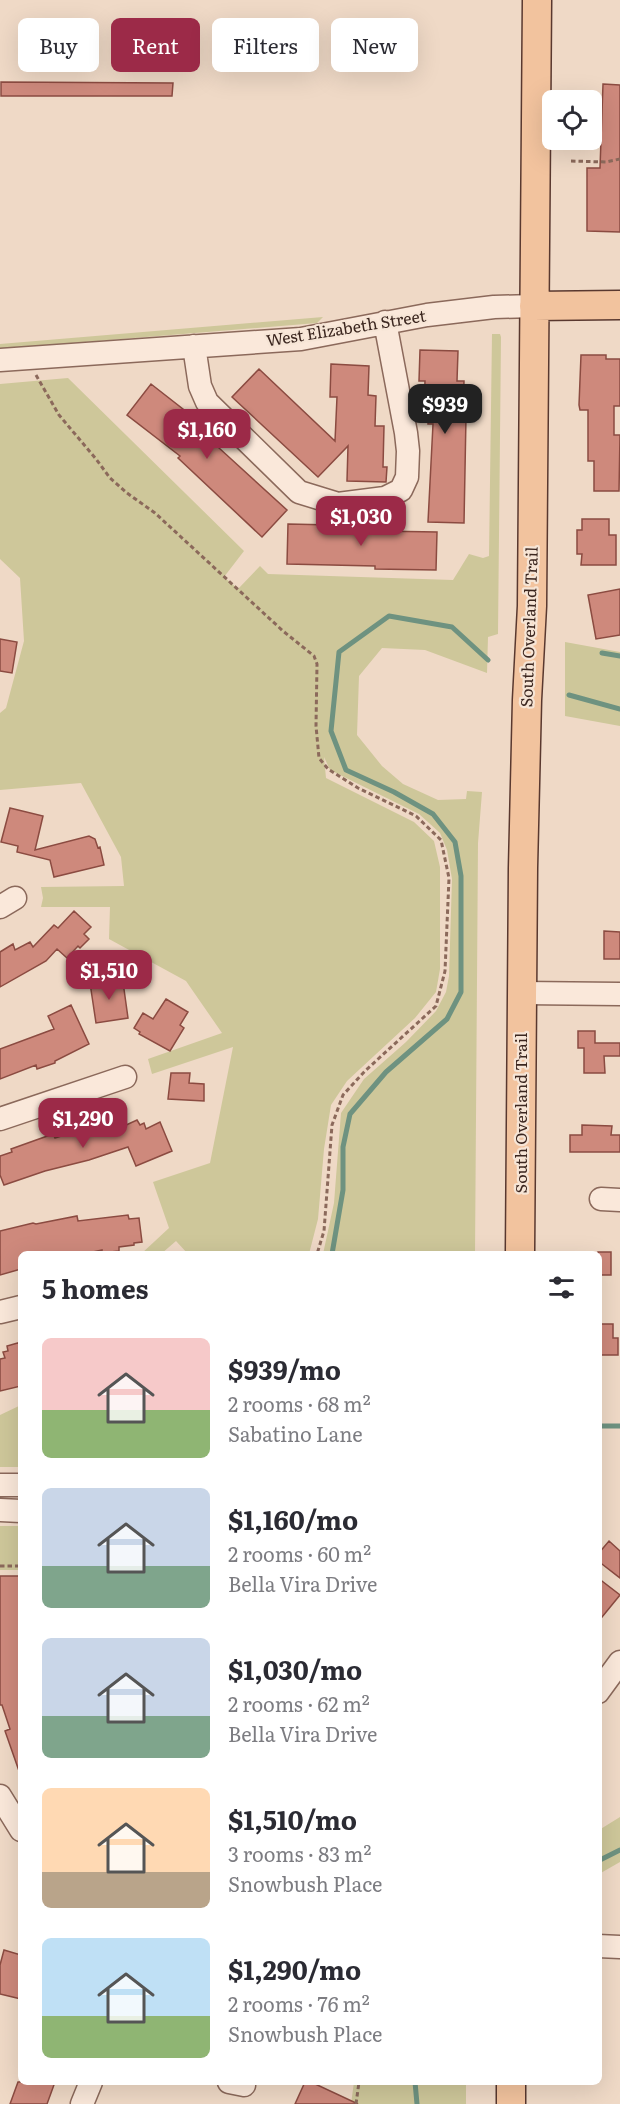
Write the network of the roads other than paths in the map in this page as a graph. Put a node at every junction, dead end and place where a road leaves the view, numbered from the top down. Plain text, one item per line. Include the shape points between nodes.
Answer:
1 (537, 0) edge
2 (620, 305) edge
3 (534, 306) junction
4 (385, 322) junction
5 (194, 346) junction
6 (0, 360) edge
7 (522, 993) junction
8 (620, 994) edge
9 (125, 1077) dead end
10 (0, 1119) edge
11 (520, 1251) edge
12 (18, 1308) edge
13 (0, 1312) edge
14 (0, 1485) edge
15 (18, 1485) edge
16 (0, 1510) edge
17 (18, 1511) edge
18 (620, 1662) edge
19 (602, 1687) edge
20 (2, 1803) edge
21 (18, 1826) edge
22 (602, 1946) edge
23 (620, 1947) edge
24 (90, 2085) edge
25 (511, 2085) edge
26 (82, 2104) edge
27 (511, 2104) edge

1 - 3 main road, South Overland Trail
2 - 3 main road, West Elizabeth Street
3 - 4 street, West Elizabeth Street via 482,308
3 - 7 main road, South Overland Trail
4 - 5 street, West Elizabeth Street via 301,339
4 - 5 street via 408,451 407,477 401,490 386,498 338,504 299,492 207,402 200,386
5 - 6 street, West Elizabeth Street
7 - 8 street
7 - 11 main road, South Overland Trail
9 - 10 street
12 - 13 street
14 - 15 street
16 - 17 street
18 - 19 street
20 - 21 street
22 - 23 street
24 - 26 street
25 - 27 main road

